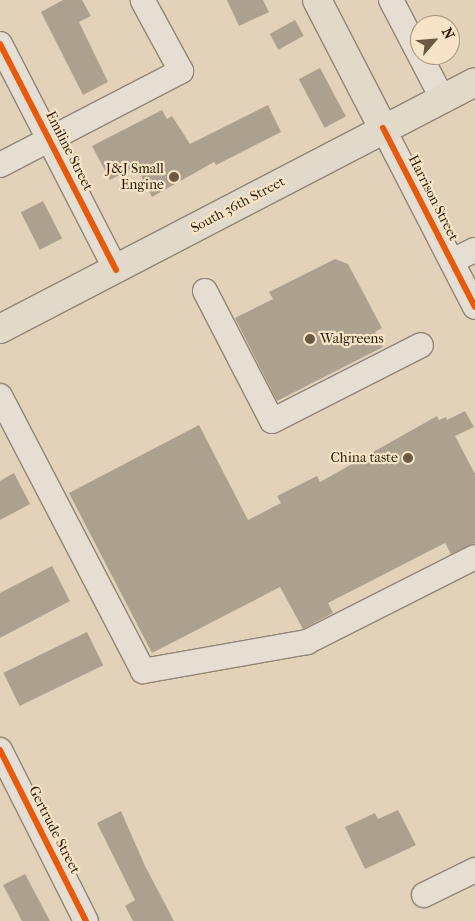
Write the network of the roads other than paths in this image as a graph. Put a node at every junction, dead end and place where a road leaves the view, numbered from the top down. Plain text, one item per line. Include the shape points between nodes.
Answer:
1 (317, 0) edge
2 (390, 0) edge
3 (143, 1) dead end
4 (0, 44) edge
5 (475, 82) edge
6 (442, 98) junction
7 (383, 128) junction
8 (49, 140) junction
9 (0, 165) edge
10 (475, 250) edge
11 (452, 262) junction
12 (116, 270) junction
13 (205, 291) dead end
14 (475, 307) edge
15 (0, 329) edge
16 (421, 345) dead end
17 (0, 396) edge
18 (475, 557) edge
19 (0, 750) edge
20 (475, 870) edge
21 (424, 895) dead end
22 (86, 921) edge

1 - 7 main road, Harrison Street
2 - 6 street
3 - 8 street via 181,72
4 - 8 street, Emiline Street
5 - 6 main road, South 36th Street
6 - 7 main road, South 36th Street
7 - 11 street, Harrison Street
7 - 12 main road, South 36th Street
8 - 9 street
8 - 12 street, Emiline Street
10 - 11 street
11 - 14 street, Harrison Street
12 - 15 main road, South 36th Street
13 - 16 street via 272,421
17 - 18 street via 143,671 307,642
19 - 22 street, Gertrude Street
20 - 21 street

